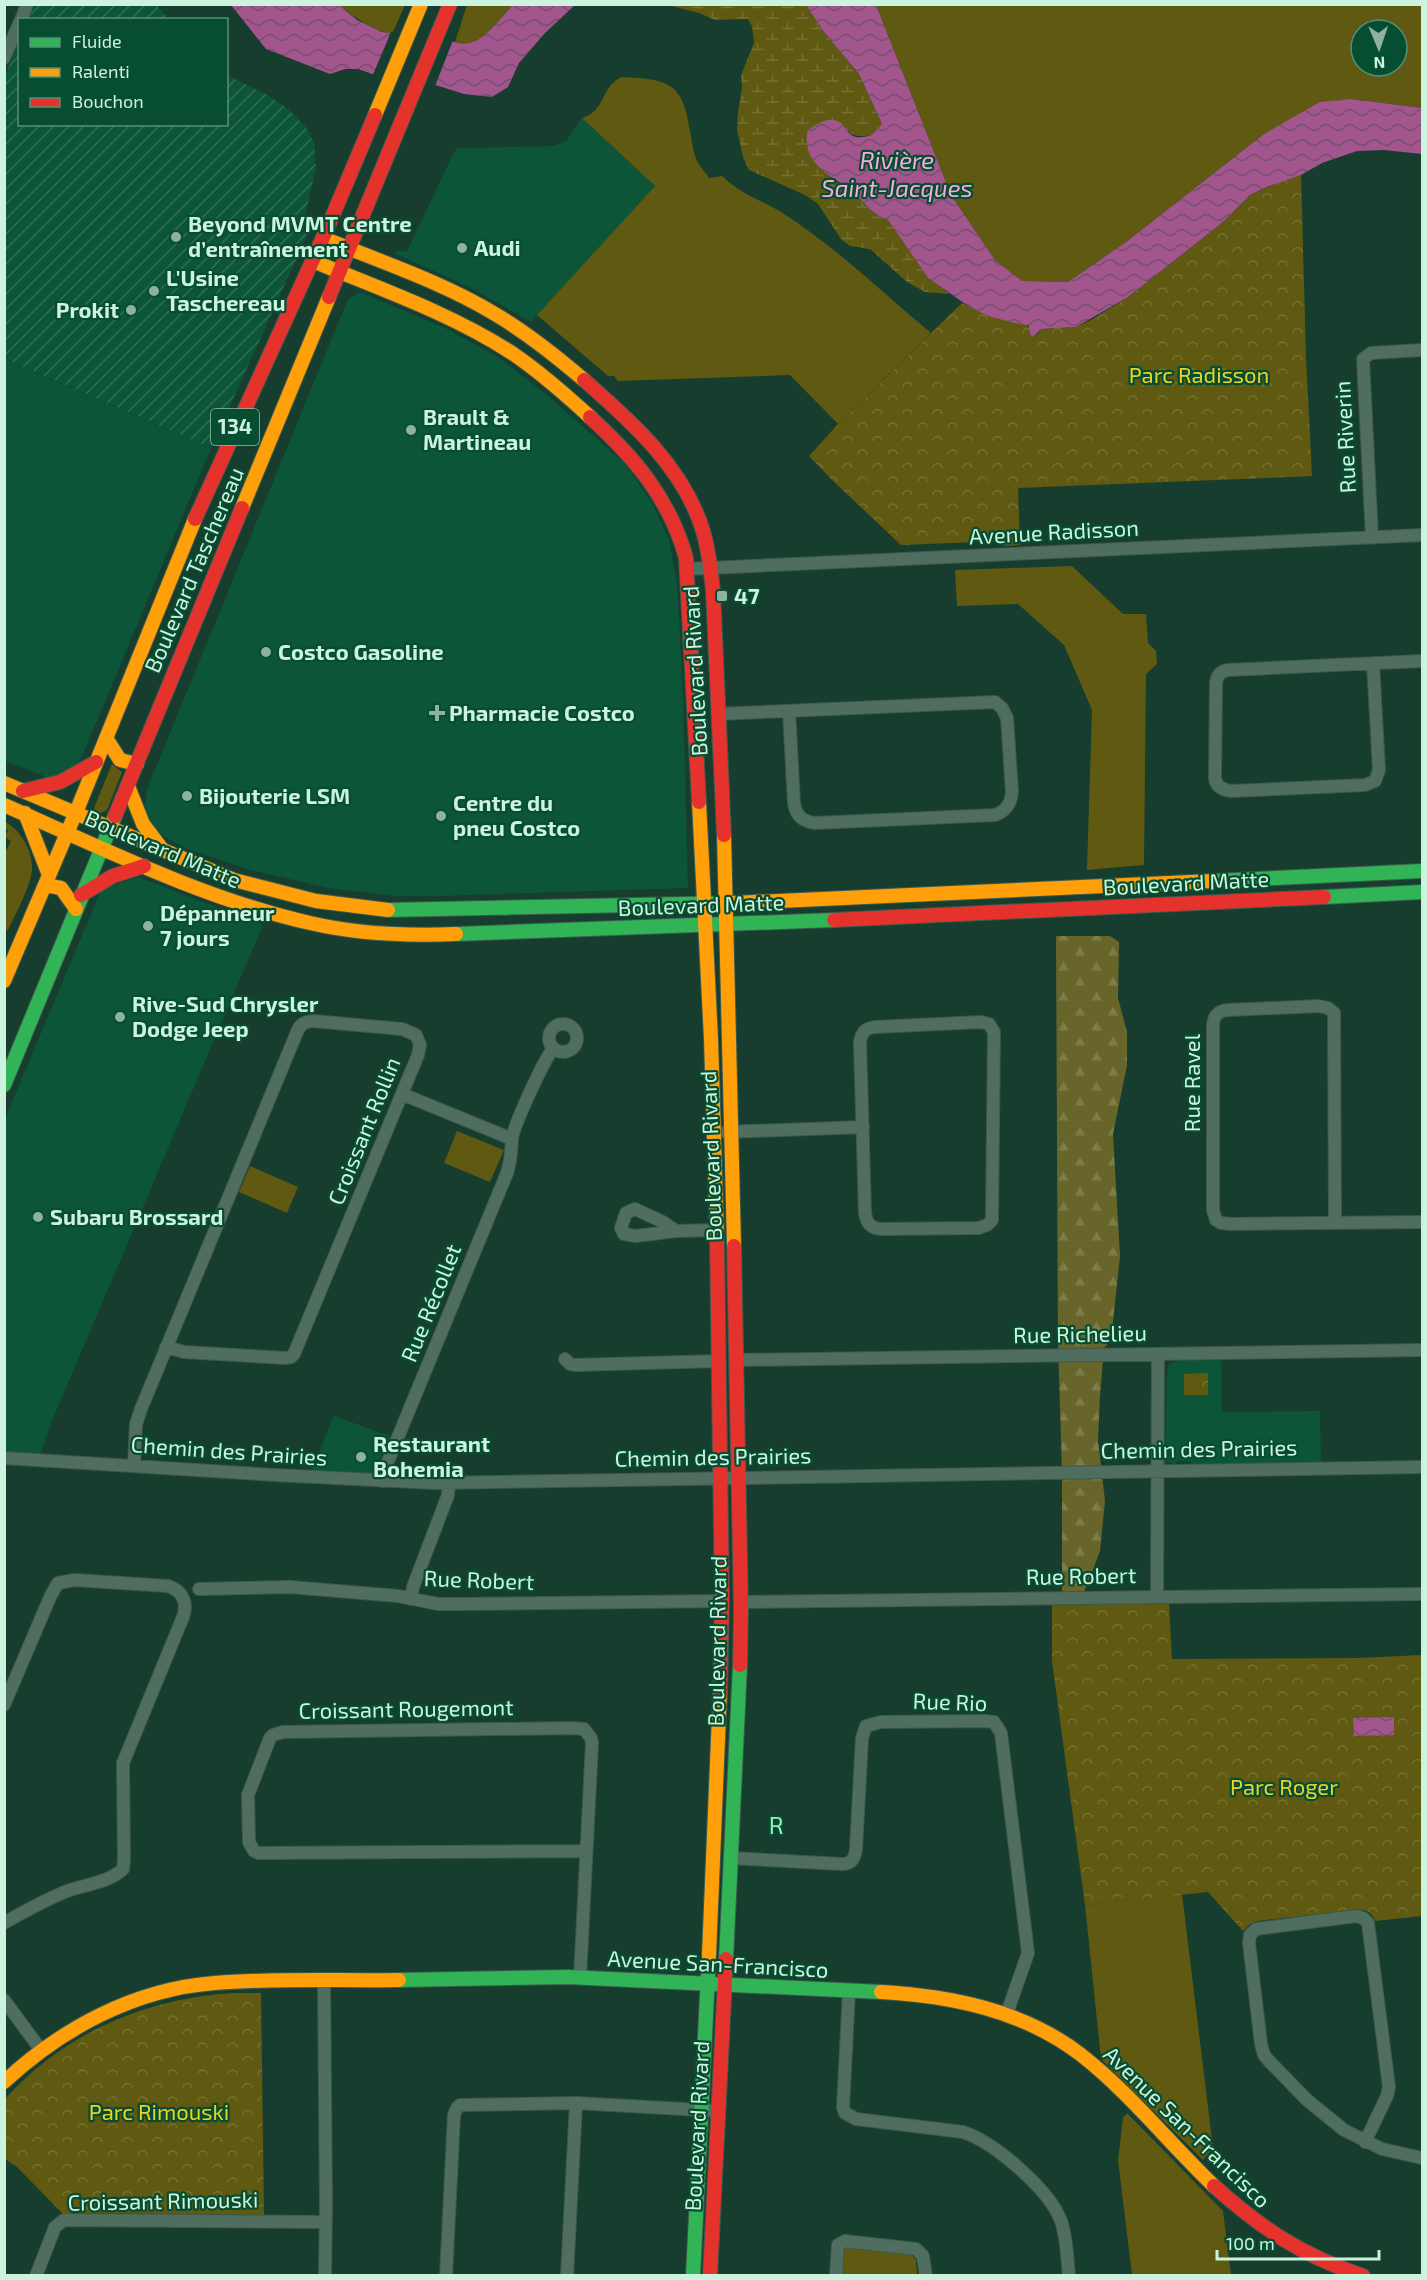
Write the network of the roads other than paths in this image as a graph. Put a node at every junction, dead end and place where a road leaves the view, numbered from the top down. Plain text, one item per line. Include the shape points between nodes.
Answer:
1 (27, 4) edge
2 (421, 4) edge
3 (450, 4) edge
4 (21, 18) edge
5 (18, 26) edge
6 (4, 58) edge
7 (323, 238) junction
8 (348, 249) junction
9 (313, 261) junction
10 (339, 272) junction
11 (1422, 350) edge
12 (1422, 536) edge
13 (1372, 538) junction
14 (711, 568) junction
15 (687, 569) junction
16 (1422, 661) edge
17 (1373, 663) junction
18 (789, 711) junction
19 (718, 714) junction
20 (106, 738) junction
21 (96, 762) junction
22 (137, 764) junction
23 (4, 783) edge
24 (128, 786) junction
25 (23, 791) junction
26 (4, 805) edge
27 (25, 813) junction
28 (75, 814) junction
29 (110, 828) junction
30 (68, 832) junction
31 (102, 847) junction
32 (162, 849) junction
33 (144, 866) junction
34 (1422, 871) edge
35 (47, 880) junction
36 (1422, 892) edge
37 (81, 895) junction
38 (704, 903) junction
39 (727, 903) junction
40 (76, 909) junction
41 (727, 925) junction
42 (705, 926) junction
43 (4, 981) edge
44 (553, 1049) dead end
45 (4, 1085) edge
46 (402, 1094) junction
47 (863, 1127) junction
48 (732, 1132) junction
49 (713, 1133) junction
50 (512, 1139) junction
51 (1422, 1222) edge
52 (1335, 1223) junction
53 (716, 1230) junction
54 (675, 1231) dead end
55 (166, 1347) junction
56 (1422, 1350) edge
57 (1158, 1354) junction
58 (565, 1359) dead end
59 (737, 1360) junction
60 (718, 1361) junction
61 (4, 1458) edge
62 (134, 1466) junction
63 (1422, 1467) edge
64 (1158, 1471) junction
65 (720, 1478) junction
66 (739, 1478) junction
67 (382, 1481) junction
68 (449, 1482) junction
69 (199, 1589) dead end
70 (1422, 1594) edge
71 (1157, 1596) junction
72 (411, 1599) junction
73 (722, 1601) junction
74 (741, 1602) junction
75 (4, 1705) edge
76 (586, 1851) junction
77 (731, 1858) junction
78 (4, 1923) edge
79 (580, 1978) junction
80 (324, 1981) junction
81 (707, 1984) junction
82 (724, 1985) junction
83 (849, 1991) junction
84 (4, 2000) edge
85 (1007, 2013) junction
86 (41, 2050) junction
87 (4, 2082) edge
88 (576, 2103) junction
89 (701, 2109) junction
90 (718, 2111) junction
91 (1365, 2142) junction
92 (1422, 2158) edge
93 (326, 2222) junction
94 (1342, 2273) edge
95 (36, 2276) edge
96 (325, 2276) edge
97 (446, 2276) edge
98 (567, 2276) edge
99 (693, 2276) edge
100 (710, 2276) edge
101 (836, 2276) edge
102 (926, 2276) edge
103 (1069, 2276) edge
104 (1363, 2276) edge

1 - 4 street
2 - 7 street, Boulevard Taschereau / 134
3 - 8 street, Boulevard Taschereau / 134
5 - 6 street
7 - 8 street, Boulevard Rivard
7 - 9 street, Boulevard Taschereau / 134
8 - 10 street, Boulevard Taschereau / 134
8 - 14 street, Boulevard Rivard via 488,310 578,375 654,445 675,471 702,527
9 - 10 street, Boulevard Rivard
9 - 20 street, Boulevard Taschereau / 134 via 208,487
10 - 15 street, Boulevard Rivard via 477,333 523,361 564,393 655,484 674,521
10 - 22 street, Boulevard Taschereau / 134
11 - 13 street, Rue Riverin via 1371,353 1363,359
12 - 13 street, Avenue Radisson
13 - 14 street, Avenue Radisson
14 - 15 street, Avenue Radisson
14 - 19 street, Boulevard Rivard
15 - 38 street, Boulevard Rivard
16 - 17 street
17 - 17 street via 1223,671 1216,678 1217,784 1231,791 1376,781
18 - 18 street via 794,803 803,820 815,823 995,815 1009,804 1007,718 995,702
18 - 19 street
19 - 39 street, Boulevard Rivard
20 - 21 street, Boulevard Taschereau / 134
20 - 22 street via 121,763
21 - 25 street via 60,782
21 - 28 street, Boulevard Taschereau / 134
22 - 24 street, Boulevard Taschereau / 134
23 - 25 street, Boulevard Matte
24 - 29 street, Boulevard Taschereau / 134
24 - 32 street via 142,824
25 - 28 street, Boulevard Matte
26 - 27 street, Boulevard Matte
27 - 30 street, Boulevard Matte
27 - 35 street
28 - 29 street, Boulevard Matte
28 - 30 street, Boulevard Taschereau / 134
29 - 31 street, Boulevard Taschereau / 134
29 - 32 street, Boulevard Matte
30 - 31 street, Boulevard Matte
30 - 35 street, Boulevard Taschereau / 134
31 - 33 street, Boulevard Matte
31 - 37 street, Boulevard Taschereau / 134
32 - 38 street, Boulevard Matte via 254,886 362,908
33 - 37 street via 113,876
33 - 42 street, Boulevard Matte via 268,913 377,933 432,935
34 - 39 street, Boulevard Matte
35 - 40 street via 61,888
35 - 43 street, Boulevard Taschereau / 134
36 - 41 street, Boulevard Matte
37 - 40 street, Boulevard Taschereau / 134
38 - 39 street, Boulevard Matte
38 - 42 street, Boulevard Rivard
39 - 41 street, Boulevard Rivard
40 - 45 street, Boulevard Taschereau / 134
41 - 42 street, Boulevard Matte
41 - 48 street, Boulevard Rivard
42 - 49 street, Boulevard Rivard
44 - 50 street, Rue Récollet
46 - 50 street
46 - 55 street, Croissant Rollin via 294,1354 279,1358 184,1352
46 - 55 street, Croissant Rollin via 420,1050 413,1033 313,1021 299,1027
47 - 47 street via 866,1217 872,1227 987,1225 993,1213 992,1026 981,1022 876,1027 864,1031 860,1042
47 - 48 street
48 - 49 street
48 - 59 street, Boulevard Rivard
49 - 53 street, Boulevard Rivard
50 - 67 street, Rue Récollet via 507,1173
51 - 52 street, Rue Ravel
52 - 52 street, Rue Ravel via 1334,1013 1322,1006 1218,1012 1213,1025 1216,1220 1231,1224
53 - 54 street
53 - 60 street, Boulevard Rivard
55 - 62 street, Croissant Rollin via 138,1416
56 - 57 street, Rue Richelieu
57 - 59 street, Rue Richelieu
57 - 64 street
58 - 60 street via 572,1365
59 - 66 street, Boulevard Rivard
60 - 65 street, Boulevard Rivard
61 - 62 street, Chemin des Prairies
62 - 67 street, Chemin des Prairies
63 - 64 street, Chemin des Prairies
64 - 66 street, Chemin des Prairies
64 - 71 street
65 - 66 street, Chemin des Prairies
65 - 68 street, Chemin des Prairies
65 - 73 street, Boulevard Rivard
66 - 74 street, Boulevard Rivard
67 - 68 street, Chemin des Prairies
68 - 72 street via 448,1495
69 - 72 street, Rue Robert via 278,1587
70 - 71 street, Rue Robert
71 - 74 street, Rue Robert
72 - 73 street, Rue Robert via 455,1604
73 - 81 street, Boulevard Rivard via 721,1708
74 - 77 street, Boulevard Rivard
75 - 78 street via 58,1583 74,1580 168,1586 183,1598 185,1611 123,1763 123,1869 59,1894
76 - 76 street, Croissant Rougemont via 592,1743 588,1733 579,1728 283,1732 270,1738 248,1789 249,1842 258,1853
76 - 79 street, Croissant Rougemont
77 - 82 street, Boulevard Rivard
77 - 85 street, Rue Rio via 850,1862 856,1854 862,1738 866,1726 881,1722 994,1722 1001,1733 1028,1953
79 - 80 street, Avenue San-Francisco
79 - 81 street, Avenue San-Francisco
80 - 86 street, Avenue San-Francisco via 225,1982 168,1991 100,2014
80 - 93 street
81 - 82 street, Avenue San-Francisco
81 - 89 street, Boulevard Rivard
82 - 83 street, Avenue San-Francisco
82 - 90 street, Boulevard Rivard
83 - 85 street, Avenue San-Francisco via 945,1997
83 - 103 street via 845,2114 856,2119 963,2132 993,2147 1053,2204 1063,2229
84 - 86 street
85 - 94 street, Avenue San-Francisco via 1091,2062 1257,2224
86 - 87 street, Avenue San-Francisco
88 - 89 street
88 - 97 street via 469,2104 457,2108
88 - 98 street
89 - 90 street
89 - 99 street, Boulevard Rivard
90 - 100 street, Boulevard Rivard
91 - 91 street via 1325,2116 1264,2055 1250,1943 1250,1935 1256,1929 1356,1916 1368,1923 1389,2086
91 - 92 street
93 - 95 street, Croissant Rimouski via 64,2220 55,2227
93 - 96 street
94 - 104 street, Avenue San-Francisco
101 - 102 street via 838,2245 845,2241 916,2248 923,2256

